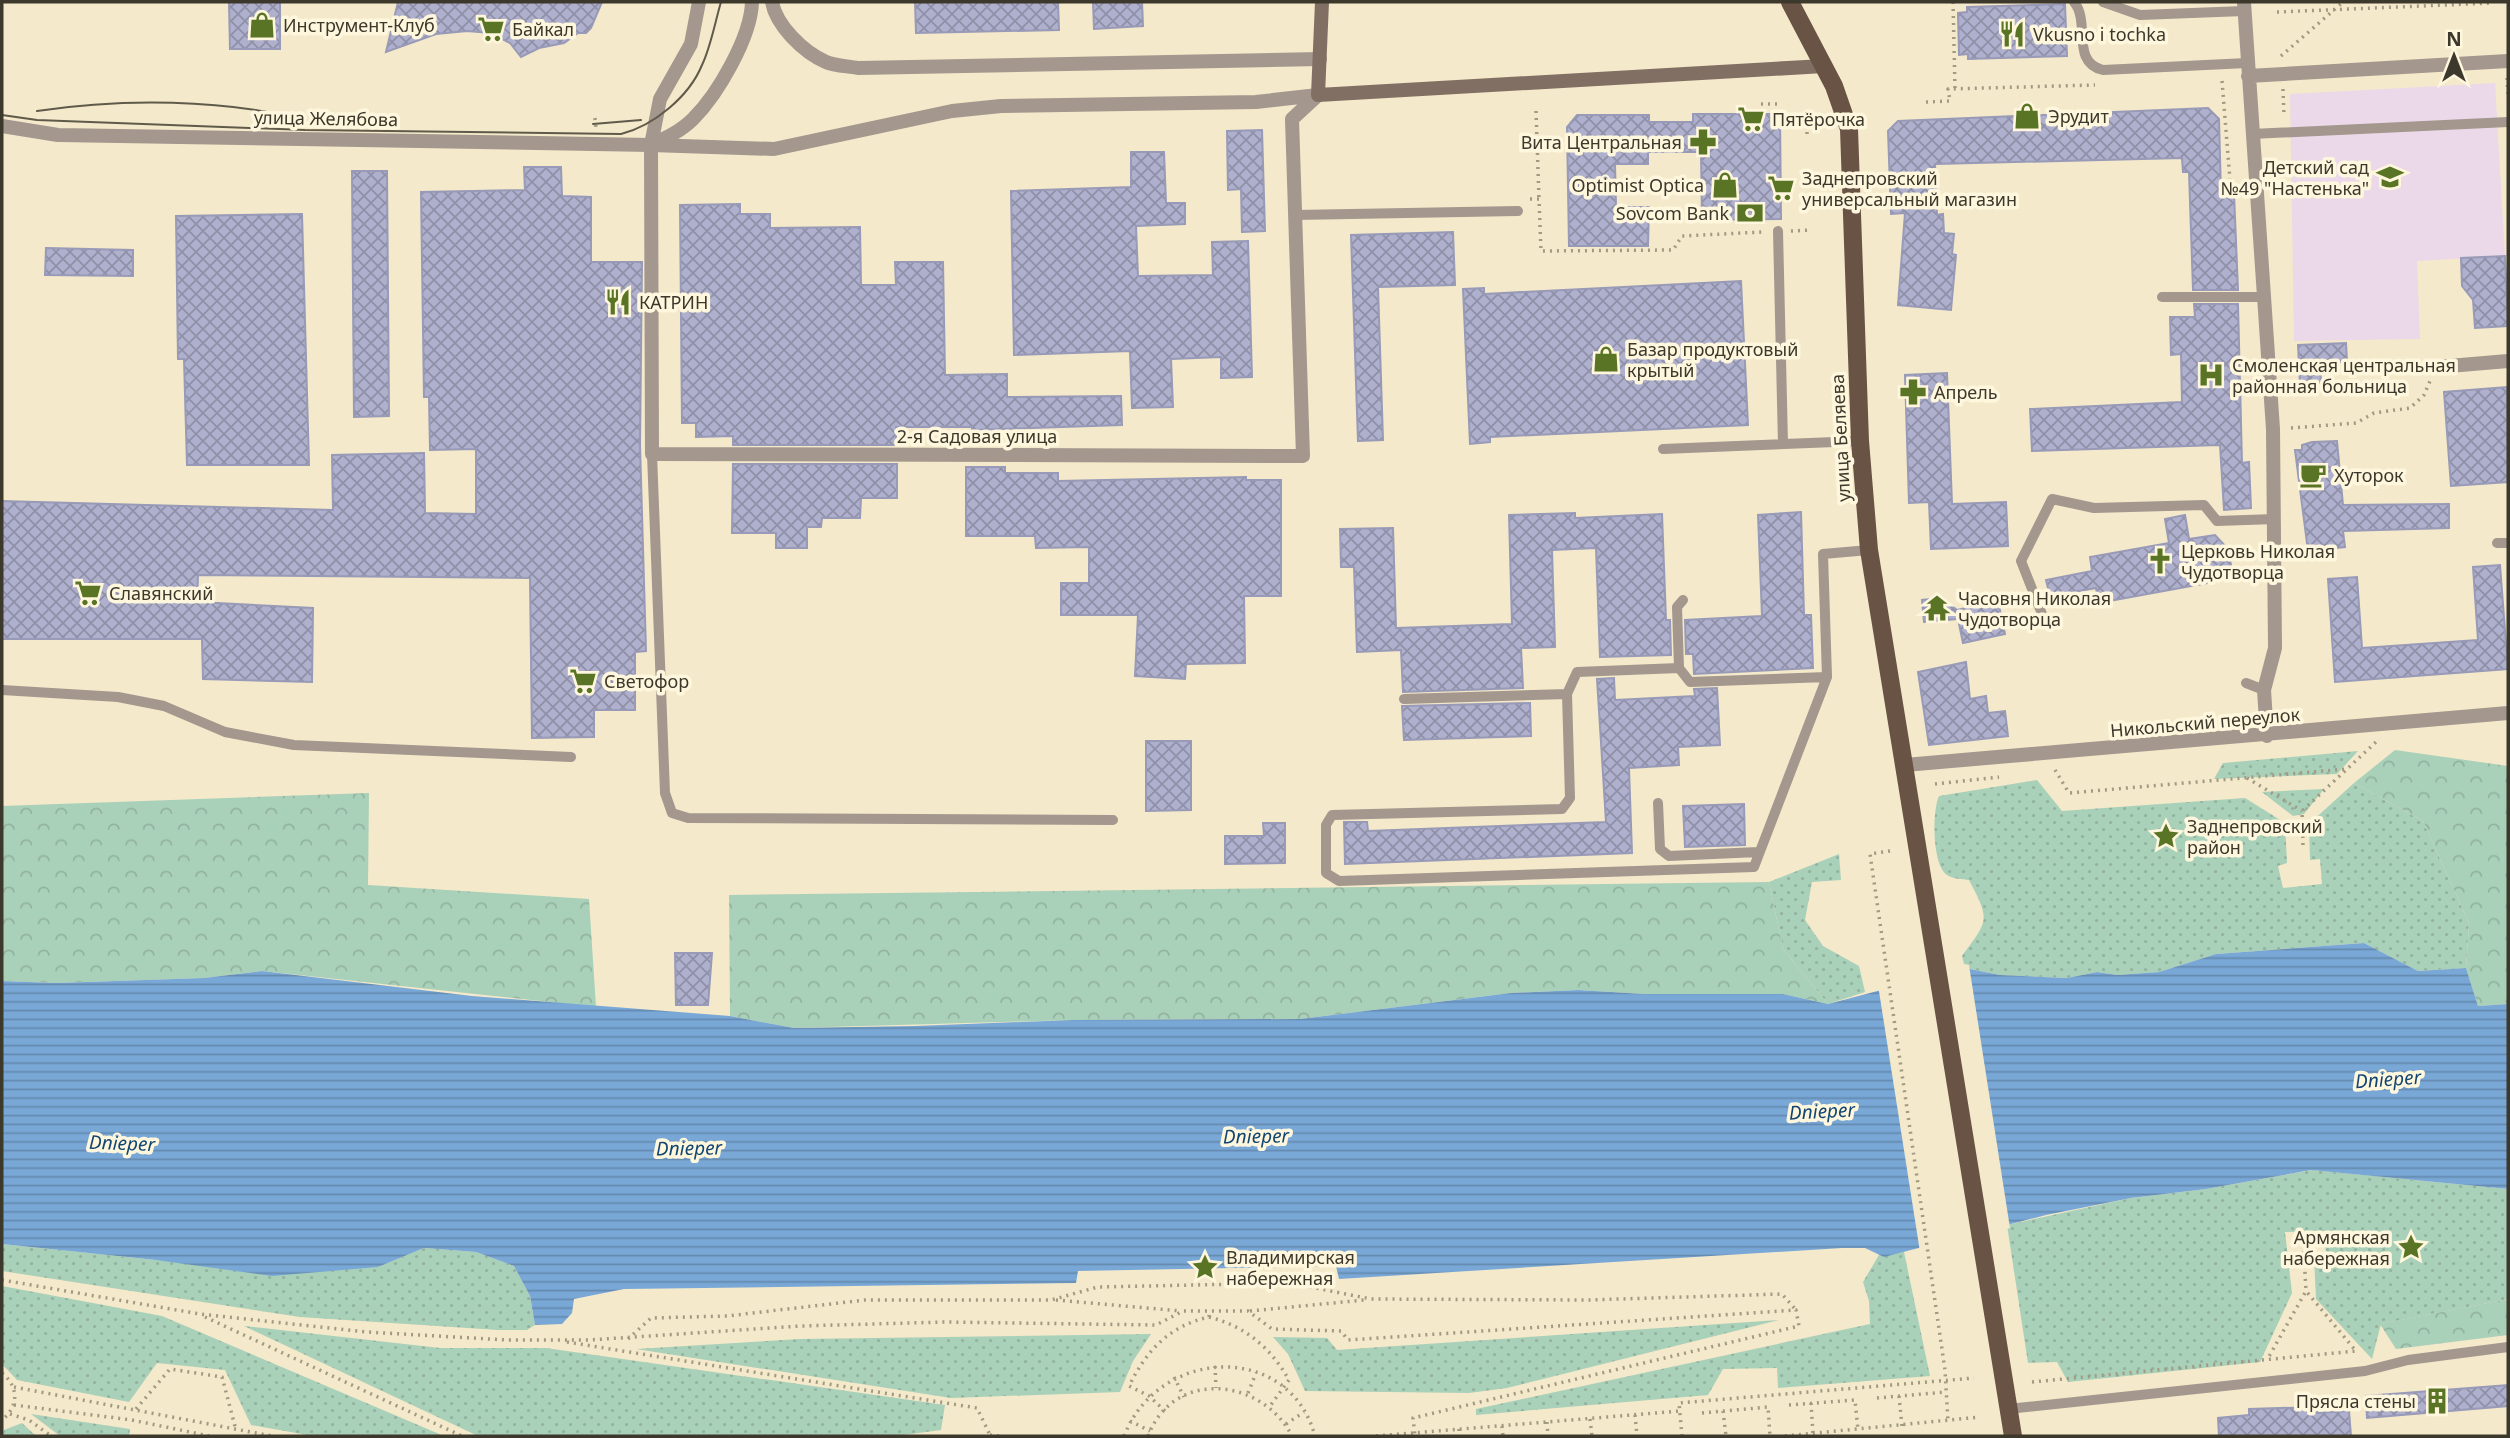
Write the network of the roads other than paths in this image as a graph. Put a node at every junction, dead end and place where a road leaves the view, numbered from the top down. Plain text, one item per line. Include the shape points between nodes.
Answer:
1 (699, 2) edge
2 (1322, 2) edge
3 (1790, 2) edge
4 (2074, 2) edge
5 (2103, 2) edge
6 (2244, 6) edge
7 (752, 9) edge
8 (773, 9) edge
9 (1320, 59) junction
10 (2508, 61) edge
11 (1824, 66) junction
12 (2248, 69) junction
13 (1318, 95) junction
14 (2508, 122) edge
15 (2, 126) edge
16 (2252, 134) junction
17 (650, 145) junction
18 (1518, 211) dead end
19 (1295, 215) junction
20 (1778, 231) road end
21 (2264, 297) junction
22 (2162, 298) dead end
23 (2508, 361) edge
24 (2437, 367) road end
25 (1860, 441) junction
26 (1783, 444) junction
27 (1663, 449) dead end
28 (652, 454) junction
29 (2275, 519) junction
30 (1868, 550) junction
31 (1683, 600) dead end
32 (2042, 614) dead end
33 (1679, 668) junction
34 (1826, 677) junction
35 (2246, 683) dead end
36 (2, 690) edge
37 (2264, 690) junction
38 (1567, 694) junction
39 (1404, 699) dead end
40 (2508, 713) edge
41 (2267, 736) junction
42 (571, 757) dead end
43 (1905, 765) junction
44 (1658, 803) dead end
45 (1113, 820) dead end
46 (1758, 852) junction
47 (2508, 1347) edge
48 (2008, 1409) junction
49 (2013, 1436) edge

1 - 17 street via 691,44 660,99
2 - 9 main road
3 - 11 main road, улица Беляева
4 - 12 lane via 2092,68
5 - 6 lane via 2140,15
6 - 12 street
7 - 8 street
7 - 17 street via 710,99 684,127
8 - 9 street via 796,40 825,61 858,68
9 - 13 main road
10 - 12 street
11 - 13 main road
11 - 25 main road, улица Беляева via 1844,107 1853,151
12 - 16 street
13 - 17 street, улица Желябова via 1256,102 1001,106 952,111 774,149
13 - 19 street via 1292,120
14 - 16 lane
15 - 17 street, улица Желябова via 58,135
16 - 21 street
17 - 28 street
18 - 19 lane
19 - 28 street, 2-я Садовая улица via 1303,456
20 - 26 lane
21 - 22 lane
21 - 29 street
23 - 24 street
25 - 26 lane
25 - 30 main road, улица Беляева
26 - 27 lane
28 - 45 lane via 665,793 672,813 688,818
29 - 32 lane via 2217,521 2204,505 2094,508 2052,499 2021,561
29 - 37 street via 2275,648
30 - 34 lane via 1824,554
30 - 43 main road, улица Беляева
31 - 33 lane via 1677,607
33 - 34 lane via 1690,682
33 - 38 lane via 1577,672
34 - 46 lane
35 - 37 lane
36 - 42 lane via 118,697 164,706 225,732 294,745
37 - 41 street
38 - 39 lane
38 - 46 lane via 1570,798 1562,809 1332,815 1326,825 1326,873 1339,881 1754,867
40 - 41 street, Никольский переулок
41 - 43 street, Никольский переулок
43 - 48 main road, улица Беляева
44 - 46 lane via 1660,849 1669,856
47 - 48 lane via 2408,1360 2365,1371
48 - 49 main road, улица Беляева

